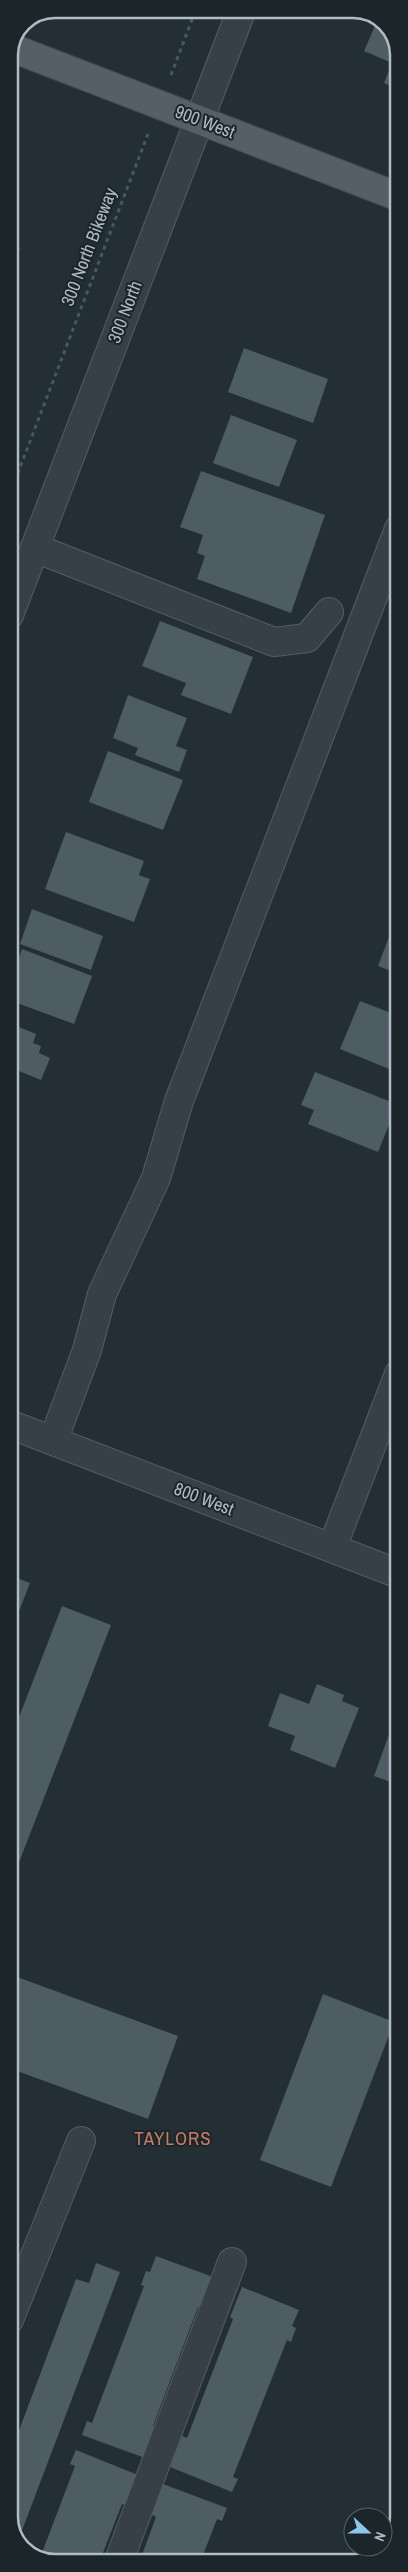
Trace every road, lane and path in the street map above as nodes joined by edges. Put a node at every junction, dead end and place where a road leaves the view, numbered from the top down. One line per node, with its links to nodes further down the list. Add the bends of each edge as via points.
1 (193, 18): 4 (path, 300 North Bikeway)
2 (239, 18): 5 (street, 300 North)
3 (18, 50): 4 (main road, 900 West)
4 (159, 105): 5 (main road, 900 West); 7 (path, 300 North Bikeway)
5 (199, 120): 6 (main road, 900 West); 8 (street, 300 North)
6 (390, 194)
7 (18, 473)
8 (35, 548): 10 (street, 300 North); 11 (street, via 274,642 307,638)
9 (390, 552): 14 (street, via 179,1101 156,1178 102,1294 87,1350)
10 (18, 592)
11 (329, 612)
12 (390, 1397): 15 (street)
13 (18, 1427): 14 (street, 800 West)
14 (53, 1441): 15 (street, 800 West)
15 (332, 1548): 16 (street, 800 West)
16 (390, 1571)
17 (81, 2141): 19 (street)
18 (232, 2262): 20 (street)
19 (18, 2298)
20 (121, 2554)

